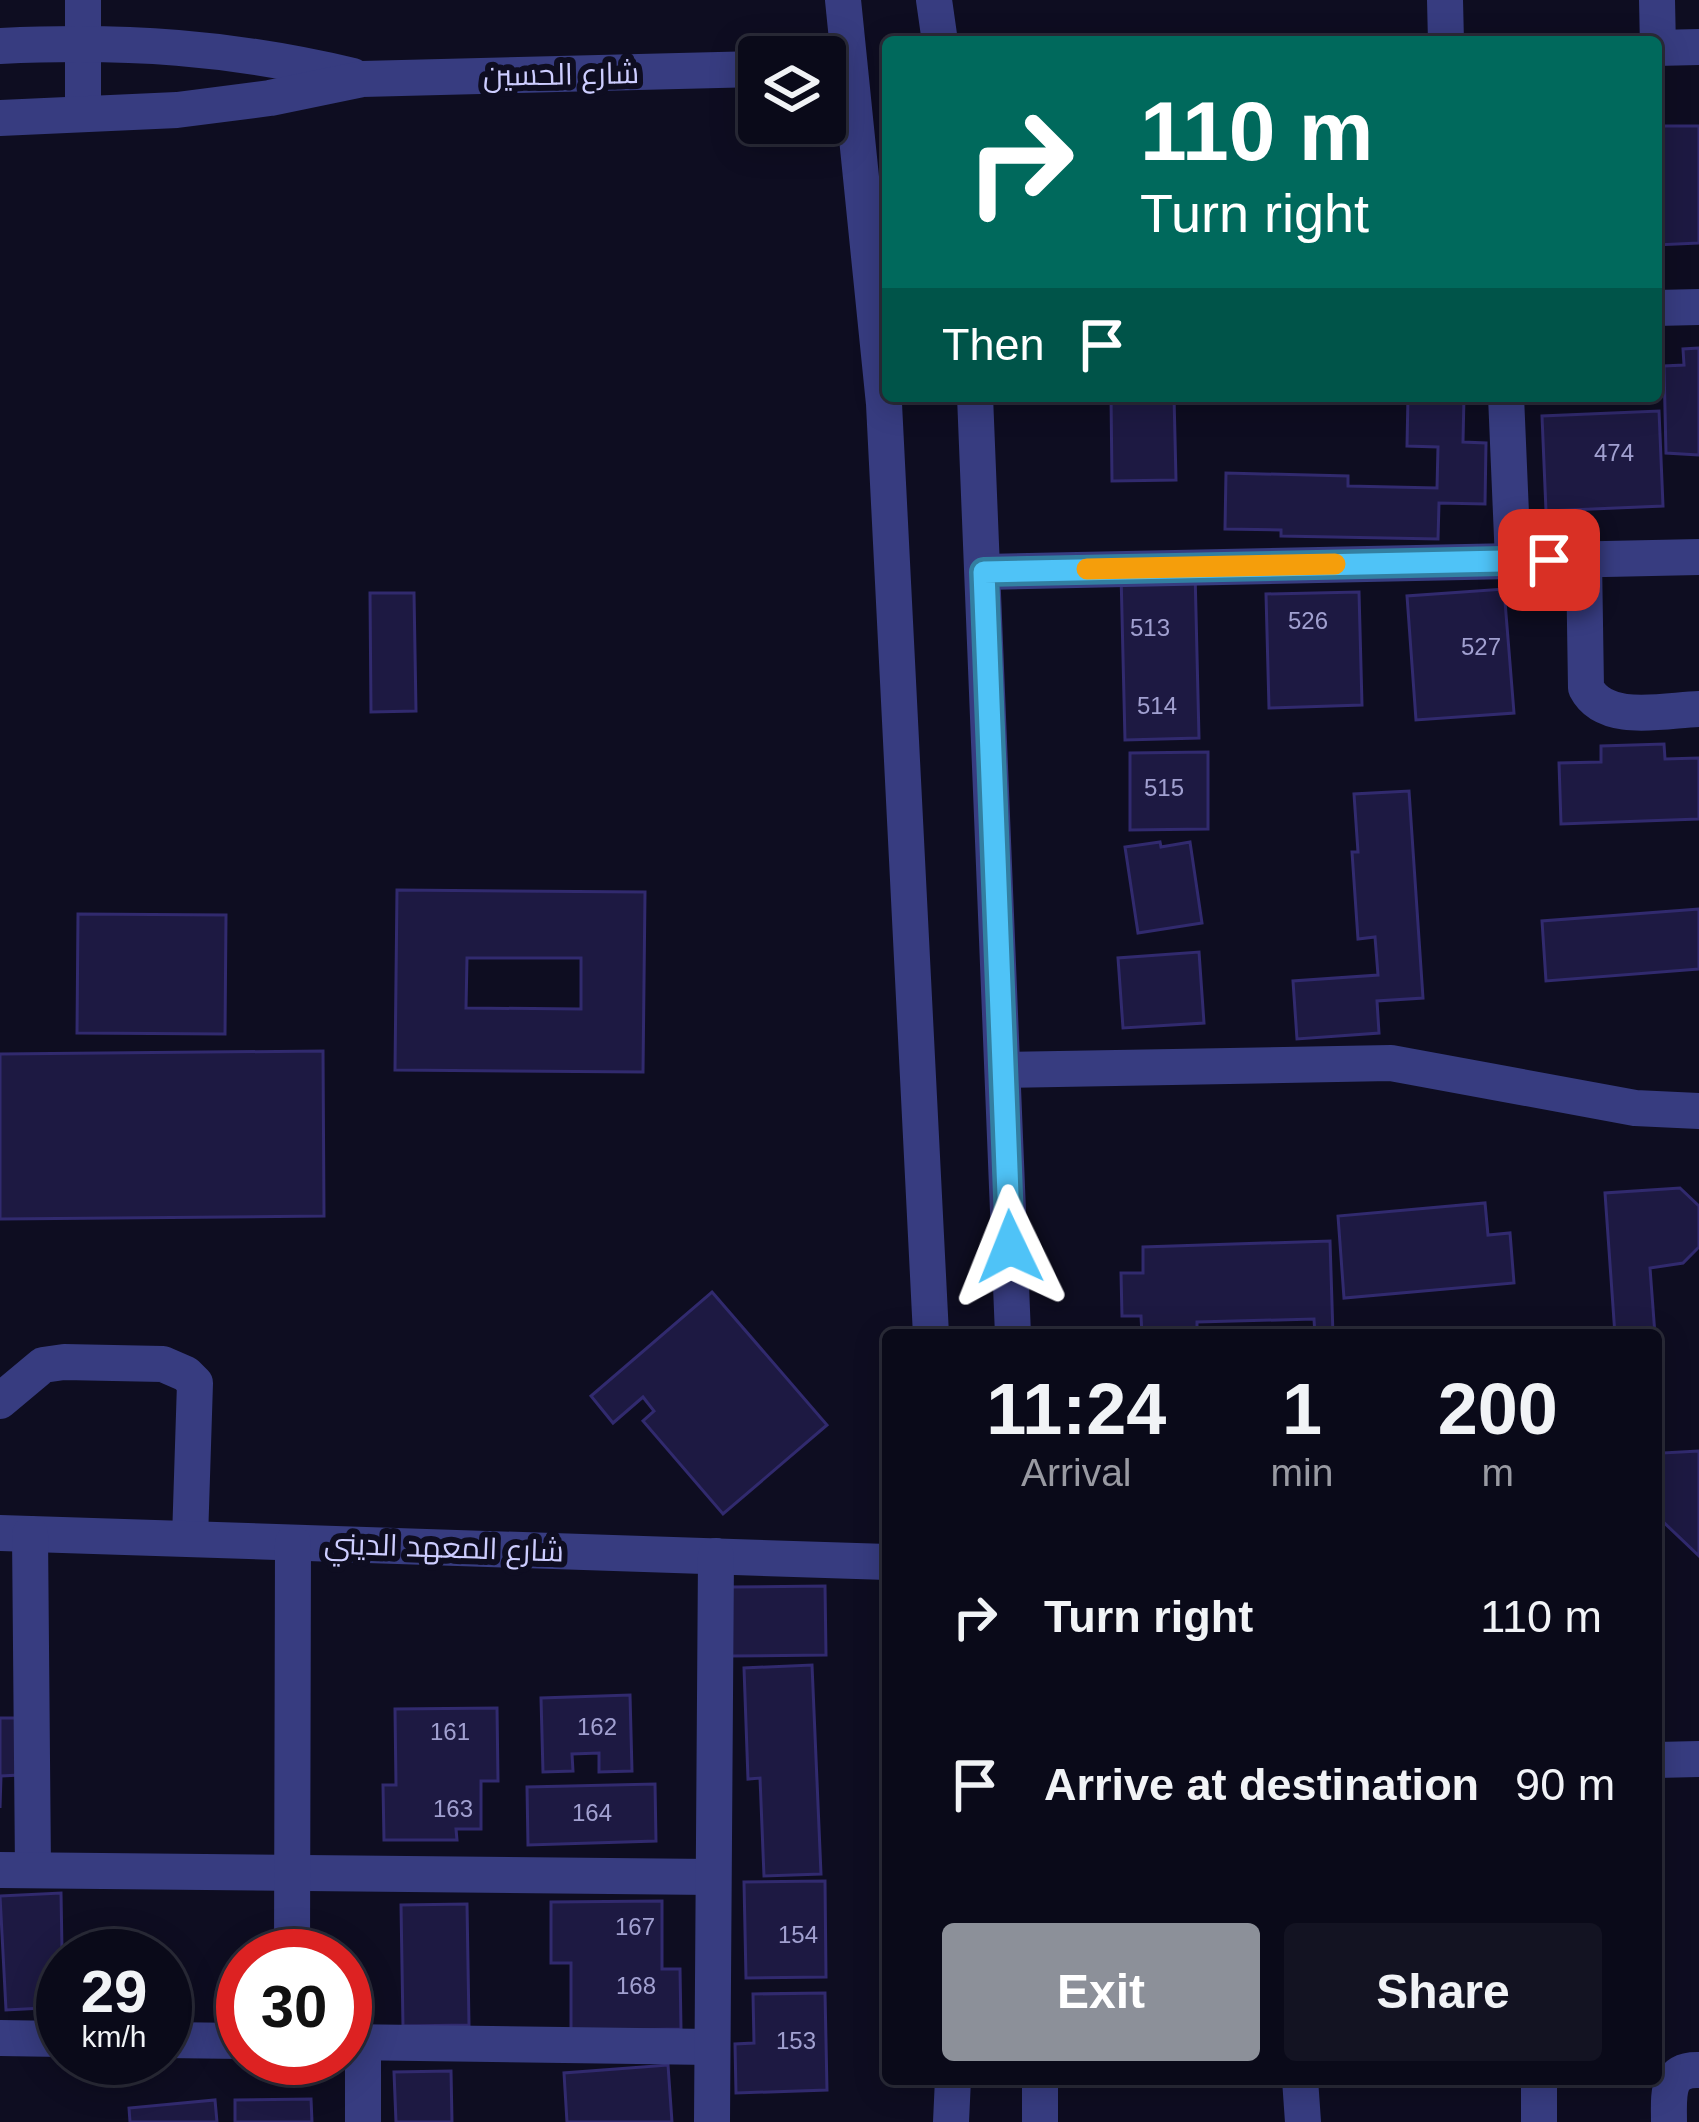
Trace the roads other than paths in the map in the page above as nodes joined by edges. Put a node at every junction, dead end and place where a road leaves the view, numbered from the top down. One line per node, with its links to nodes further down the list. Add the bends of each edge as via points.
1 (82, 0): 10 (street)
2 (843, 0): 6 (street)
3 (934, 0): 7 (street)
4 (1445, 0): 8 (street)
5 (1657, 0): 9 (street)
6 (840, 36)
7 (939, 36)
8 (1446, 36)
9 (1657, 36)
10 (83, 42): 11 (street, شارع الحسين); 15 (street, شارع الحسين, via 271,57); 17 (street)
11 (0, 46)
12 (1699, 47): 13 (street)
13 (1662, 48)
14 (738, 70): 15 (street, شارع الحسين)
15 (362, 79): 17 (street, شارع الحسين, via 177,110)
16 (846, 113): 21 (street, via 870,235)
17 (83, 114): 18 (street, شارع الحسين)
18 (0, 118)
19 (1699, 307): 20 (street)
20 (1662, 308)
21 (882, 380)
22 (884, 402): 32 (street)
23 (975, 402): 28 (street)
24 (1506, 402): 27 (street)
25 (1699, 557): 26 (street)
26 (1584, 560): 27 (street); 29 (street, via 1592,699 1620,711)
27 (1514, 561): 28 (street)
28 (984, 572): 30 (street)
29 (1699, 709)
30 (1003, 1070): 31 (street, via 1391,1063 1635,1108); 33 (street)
31 (1699, 1111)
32 (931, 1329)
33 (1013, 1329)
34 (0, 1400): 36 (street, via 43,1365 64,1362 163,1364 186,1374 195,1383)
35 (15, 1534): 36 (street, شارع المعهد الديني); 42 (street)
36 (190, 1539): 37 (street, شارع المعهد الديني)
37 (292, 1543): 38 (street, شارع المعهد الديني); 43 (street)
38 (716, 1556): 39 (street, شارع المعهد الديني); 44 (street)
39 (882, 1562)
40 (1662, 1760): 41 (street)
41 (1699, 1760)
42 (16, 1870): 43 (street)
43 (292, 1872): 44 (street); 45 (street)
44 (713, 1876): 49 (street)
45 (292, 1929)
46 (0, 2038): 47 (street)
47 (36, 2038)
48 (372, 2042): 49 (street)
49 (712, 2047): 56 (street)
50 (1699, 2070): 60 (street, via 1675,2076)
51 (359, 2085): 55 (street)
52 (953, 2085): 57 (street)
53 (1301, 2085): 58 (street)
54 (1539, 2085): 59 (street)
55 (363, 2122)
56 (712, 2122)
57 (951, 2122)
58 (1304, 2122)
59 (1539, 2122)
60 (1669, 2122)

